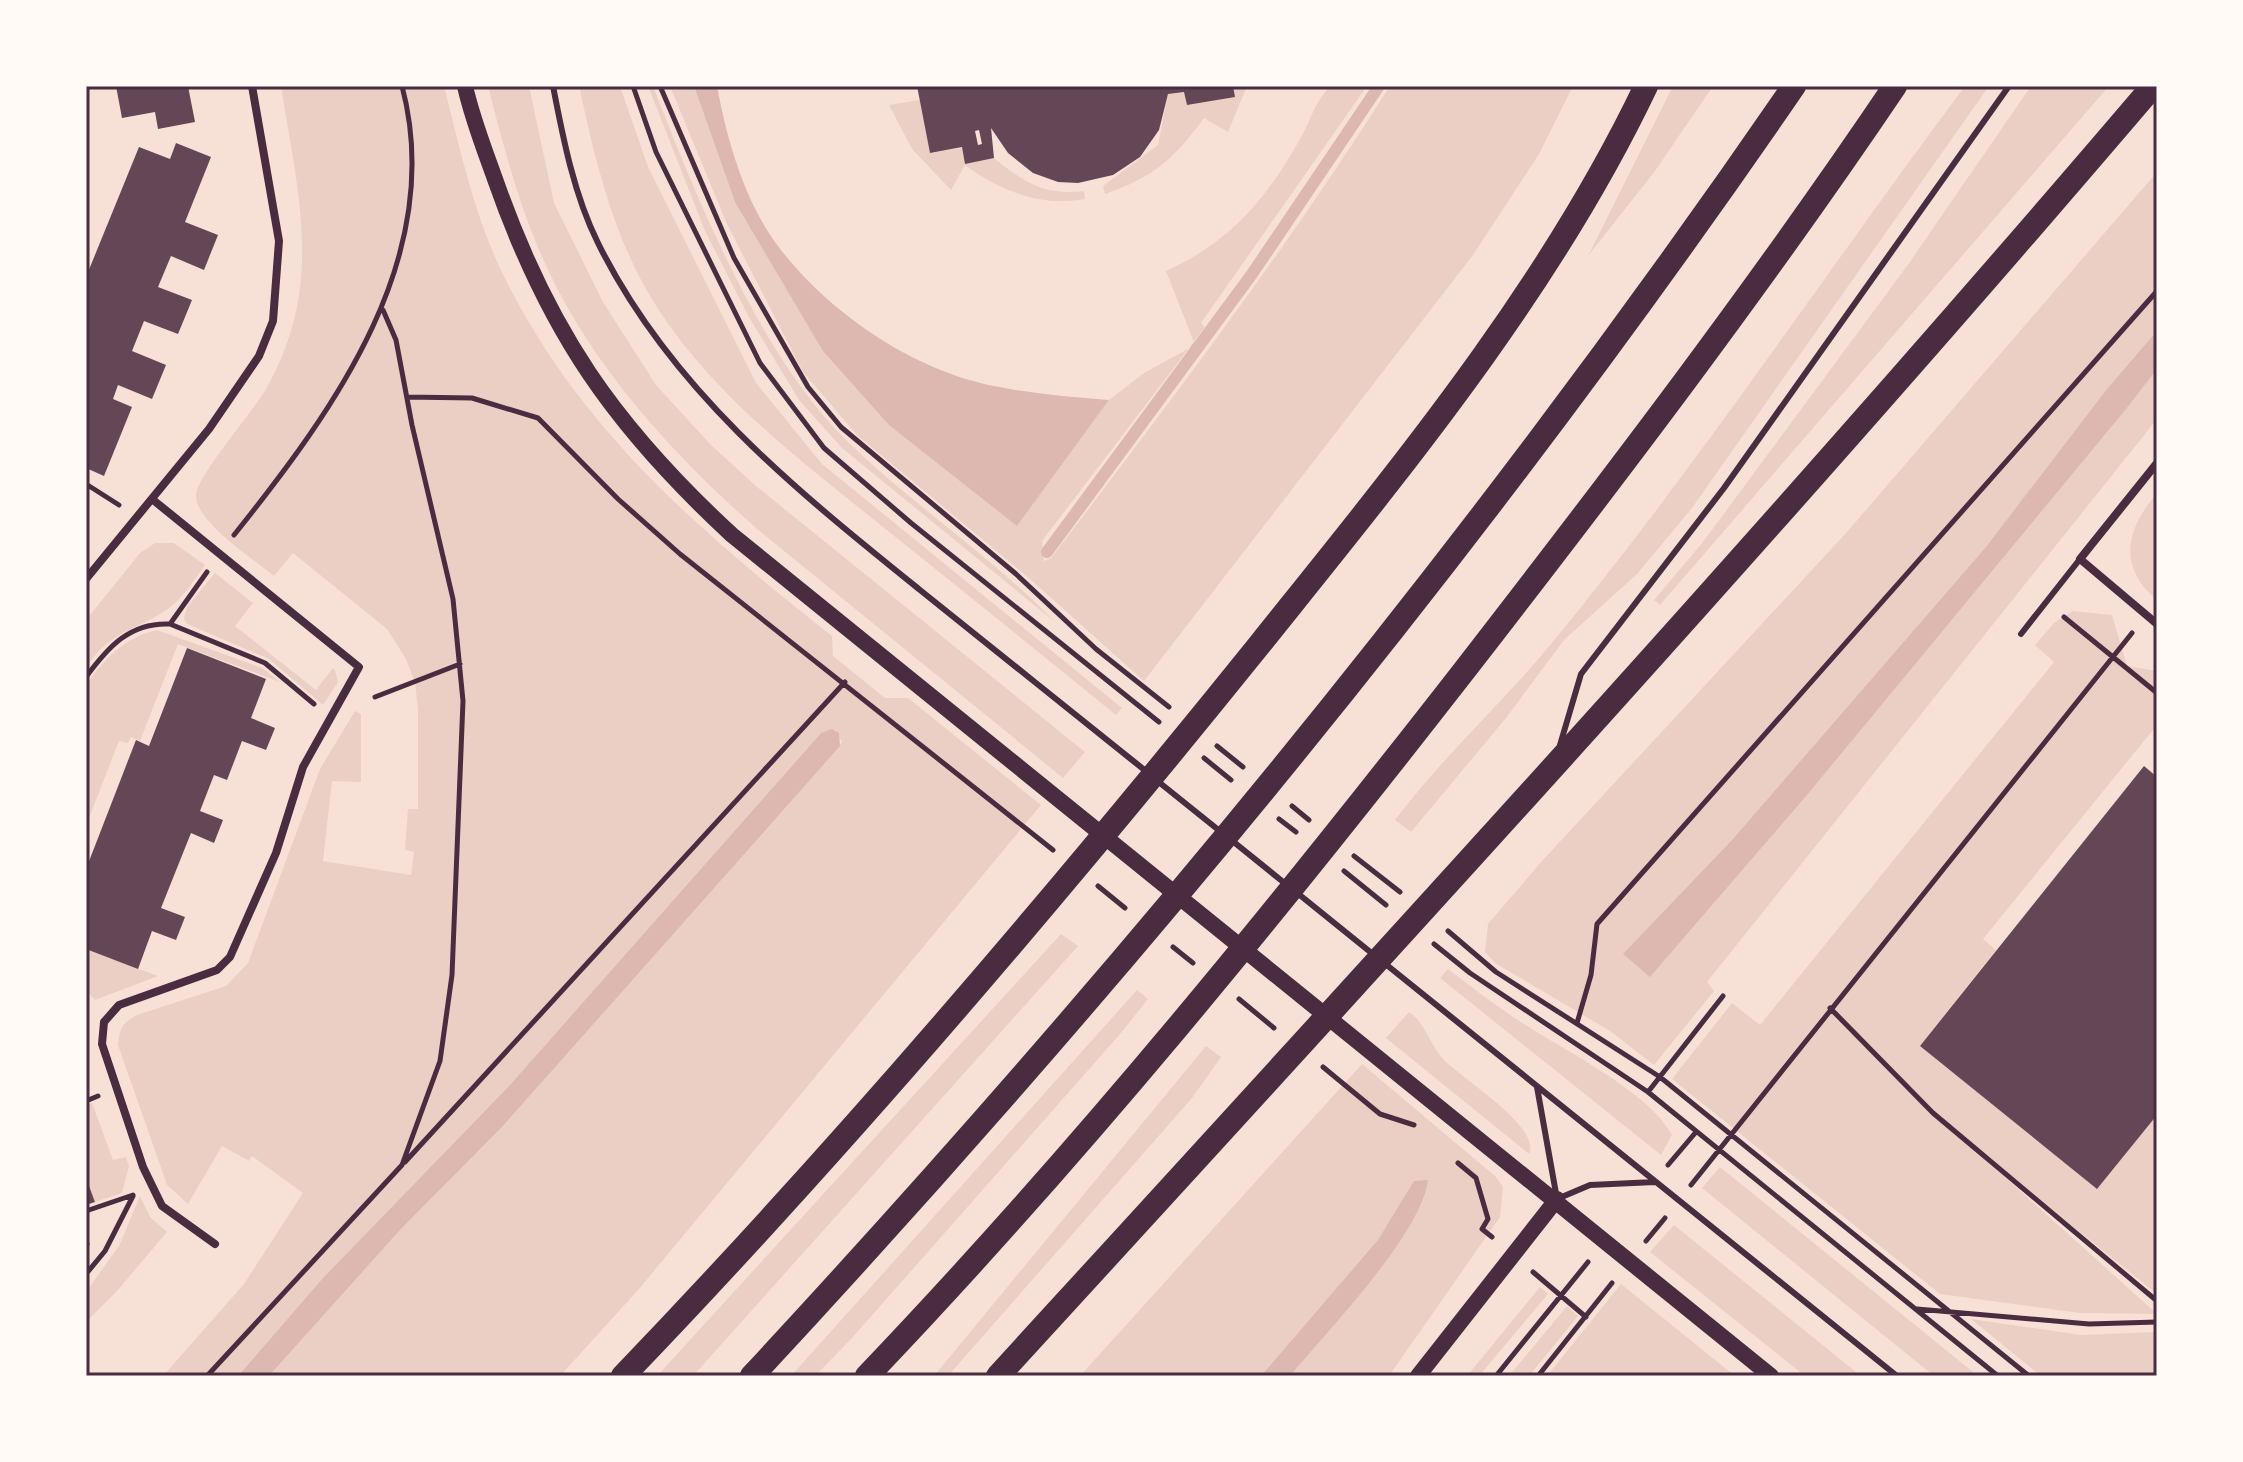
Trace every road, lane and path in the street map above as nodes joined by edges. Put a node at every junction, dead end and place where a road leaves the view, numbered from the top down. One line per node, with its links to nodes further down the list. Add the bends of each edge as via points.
1 (252, 86): 16 (street, via 279,241 273,321 259,356)
2 (402, 86): 12 (path, via 413,161 402,242)
3 (465, 86): 62 (main road, via 517,241 550,312 581,365 670,478 732,535)
4 (553, 86): 53 (lane, via 597,241 682,376 754,452)
5 (633, 86): 33 (path, via 656,152 760,363 824,448)
6 (1646, 86): 72 (highway, via 1522,299 1407,457 1228,684 883,1094)
7 (1794, 86): 73 (highway, via 1521,464 1302,744 1114,971)
8 (1895, 86): 74 (highway, via 1743,305 1366,796 1180,1025)
9 (2009, 86): 35 (lane, via 1761,437 1581,674)
10 (2153, 86): 35 (highway)
11 (2157, 291): 50 (path, via 1597,924 1591,975)
12 (383, 310): 13 (path, via 396,340); 18 (path, via 288,467)
13 (407, 397): 27 (path, via 453,599); 29 (path, via 472,398 538,418 680,554)
14 (2157, 463): 19 (street)
15 (86, 484): 17 (path)
16 (152, 499): 17 (street); 18 (street)
17 (138, 516): 20 (street)
18 (219, 556): 23 (path); 32 (street, via 359,667)
19 (2080, 559): 21 (street); 25 (lane)
20 (86, 579)
21 (2147, 615): 24 (street); 26 (path)
22 (2064, 617): 26 (path)
23 (170, 624): 28 (path, via 137,627 115,641); 32 (path, via 265,663)
24 (2157, 624)
25 (2021, 634)
26 (2113, 657): 30 (path); 49 (path)
27 (460, 664): 31 (path); 58 (path, via 465,732 452,975 440,1061)
28 (86, 677)
29 (845, 682): 39 (path); 58 (path)
30 (2157, 693)
31 (375, 697)
32 (331, 718): 59 (street, via 303,767 276,853 230,957 217,970 119,1005 104,1022 102,1044)
33 (1167, 728)
34 (1191, 748): 36 (path)
35 (1553, 772): 75 (highway)
36 (1240, 787)
37 (1276, 816): 38 (path)
38 (1300, 836)
39 (1057, 853)
40 (1337, 865): 43 (path)
41 (1094, 883): 42 (path)
42 (1131, 913)
43 (1397, 914)
44 (1421, 934): 54 (path, via 1470,973)
45 (1169, 943): 46 (path)
46 (1206, 973)
47 (1231, 993): 51 (path)
48 (1723, 996): 54 (path)
49 (1830, 1008): 56 (path); 67 (path, via 1933,1113)
50 (1577, 1023)
51 (1281, 1033)
52 (1318, 1064): 55 (path, via 1380,1114 1414,1125)
53 (1537, 1087): 60 (lane); 62 (lane)
54 (1648, 1092): 56 (path)
55 (1424, 1134)
56 (1718, 1150): 68 (path)
57 (1455, 1160): 65 (path, via 1476,1178 1488,1219 1482,1229)
58 (402, 1165): 71 (path)
59 (143, 1167): 61 (path); 64 (street, via 162,1206)
60 (1655, 1182): 62 (lane, via 1590,1185); 78 (lane)
61 (134, 1194): 63 (path); 66 (path, via 105,1251)
62 (1557, 1199): 65 (main road); 77 (main road)
63 (86, 1211)
64 (215, 1244)
65 (1515, 1257): 69 (path); 76 (main road)
66 (86, 1274)
67 (2157, 1301)
68 (1916, 1309): 70 (path, via 2089,1324); 79 (path)
69 (1586, 1317)
70 (2157, 1322)
71 (207, 1376)
72 (623, 1376)
73 (752, 1376)
74 (867, 1376)
75 (998, 1376)
76 (1418, 1376)
77 (1771, 1376)
78 (1897, 1376)
79 (1998, 1376)

